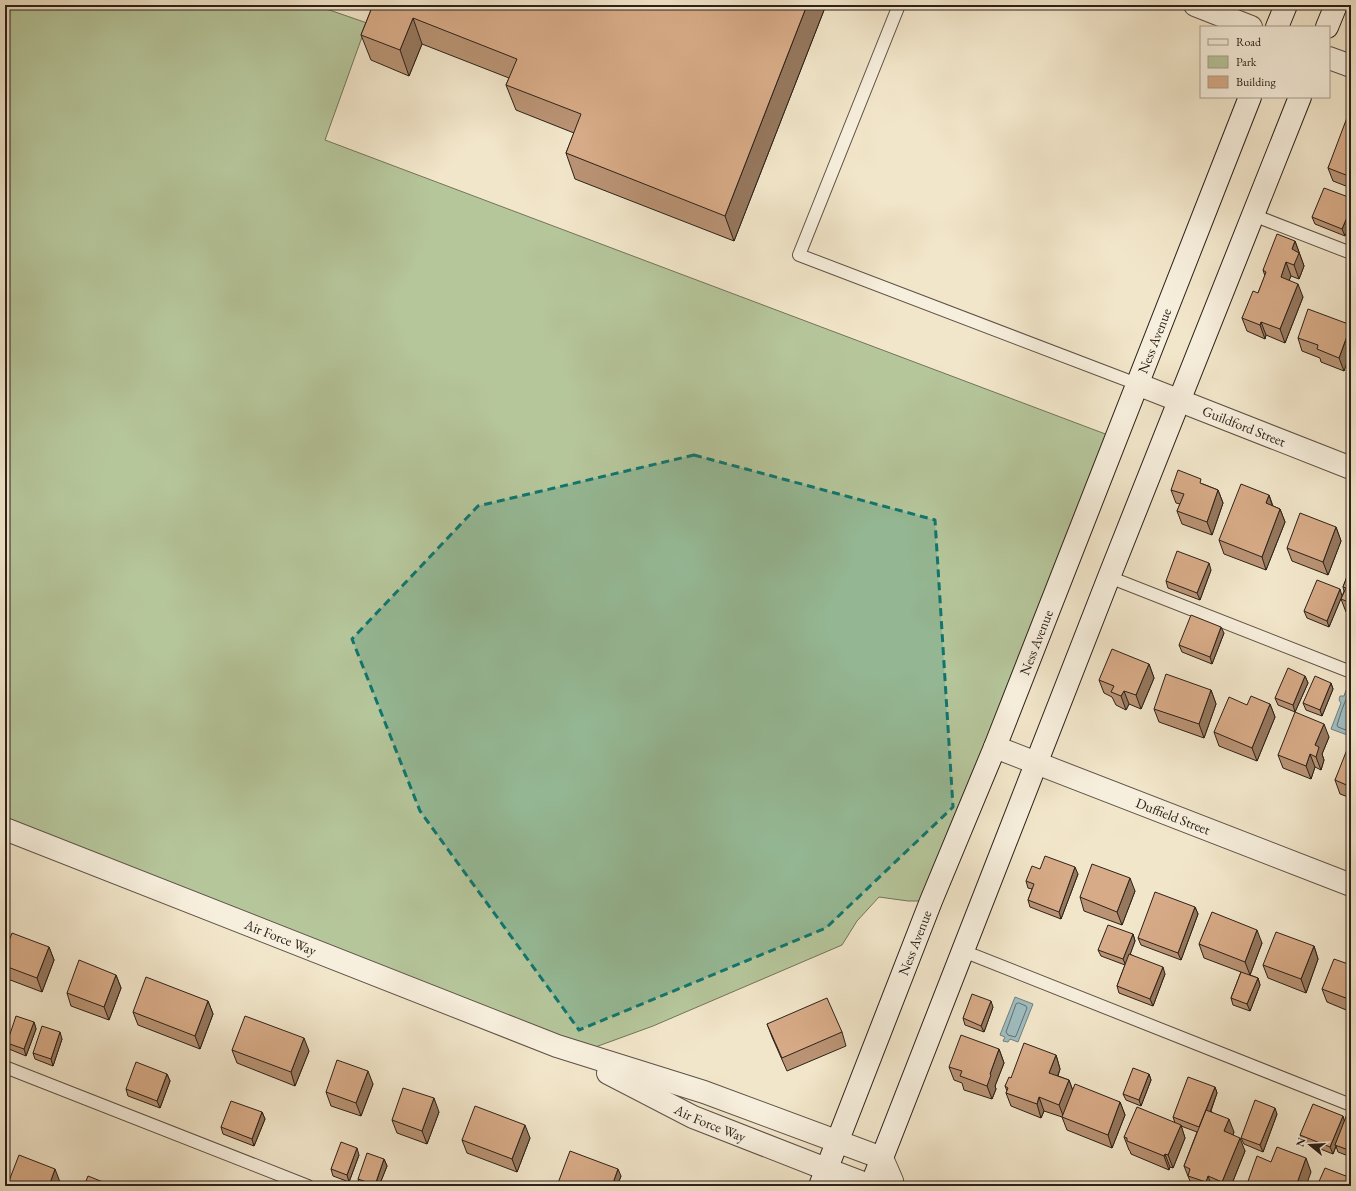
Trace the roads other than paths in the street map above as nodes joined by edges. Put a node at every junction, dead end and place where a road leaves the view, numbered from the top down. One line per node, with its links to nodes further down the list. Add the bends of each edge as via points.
1 (899, 5): 14 (lane, via 799,255)
2 (1195, 5): 5 (main road)
3 (1286, 5): 6 (main road)
4 (1336, 5): 7 (main road)
5 (1248, 26)
6 (1277, 26)
7 (1327, 26)
8 (1330, 58): 9 (main road)
9 (1351, 66)
10 (1250, 98): 14 (main road, Ness Avenue)
11 (1300, 98): 12 (main road)
12 (1253, 215): 13 (lane); 15 (main road)
13 (1351, 254)
14 (1137, 384): 15 (main road, Guildford Street); 19 (main road, Ness Avenue)
15 (1179, 400): 16 (main road, Guildford Street); 17 (main road)
16 (1351, 468)
17 (1110, 577): 18 (lane); 20 (main road)
18 (1351, 672)
19 (995, 747): 20 (main road, Duffield Street); 27 (main road, Ness Avenue, via 931,901)
20 (1037, 762): 22 (main road, Duffield Street); 23 (main road)
21 (5, 829): 24 (main road, Air Force Way)
22 (1351, 885)
23 (963, 951): 26 (lane); 28 (main road)
24 (556, 1046): 27 (main road, Air Force Way, via 704,1092); 29 (main road, Air Force Way, via 693,1117)
25 (5, 1067): 31 (lane)
26 (1351, 1105)
27 (837, 1141): 28 (main road, Air Force Way); 29 (main road, Ness Avenue)
28 (882, 1158): 30 (main road)
29 (823, 1178): 30 (main road, Air Force Way)
30 (885, 1185)
31 (308, 1186)

